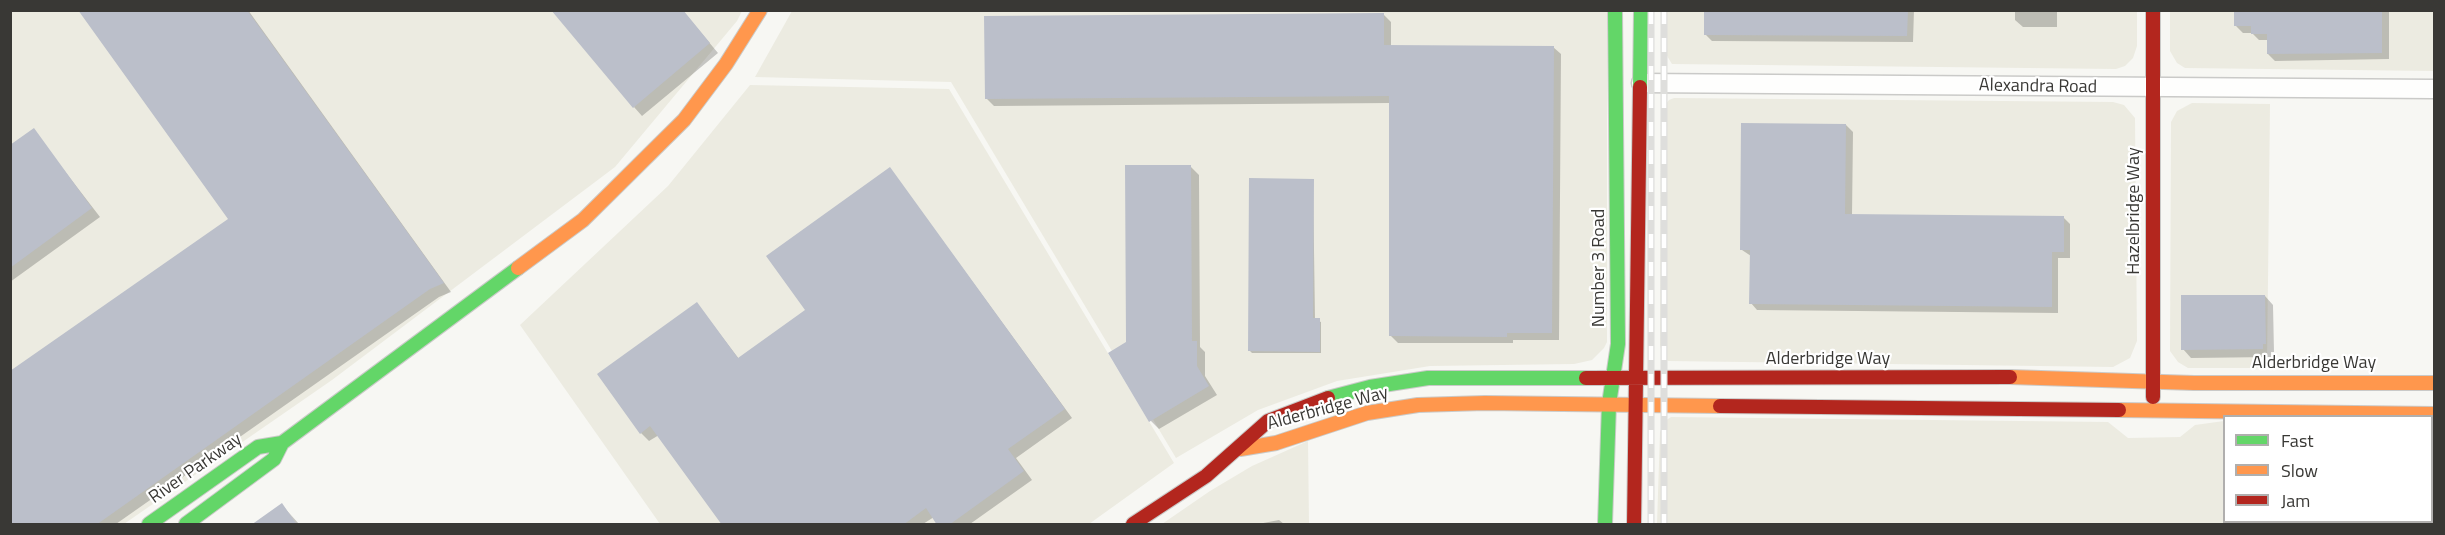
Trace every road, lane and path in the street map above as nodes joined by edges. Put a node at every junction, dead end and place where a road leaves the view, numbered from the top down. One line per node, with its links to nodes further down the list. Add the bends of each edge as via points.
1 (1615, 10): 8 (main road, Number 3 Road, via 1618,344)
2 (1641, 10): 5 (main road, Number 3 Road)
3 (2153, 10): 6 (main road, Hazelbridge Way)
4 (761, 13): 16 (main road, via 684,120 583,220)
5 (1641, 83): 6 (street, Alexandra Road); 9 (main road, Number 3 Road)
6 (2153, 88): 7 (street, Alexandra Road); 10 (main road, Hazelbridge Way)
7 (2434, 89)
8 (1613, 377): 9 (main road, Alderbridge Way); 12 (main road, Number 3 Road); 17 (main road, Alderbridge Way, via 1428,378 1370,387 1308,404 1268,421)
9 (1637, 378): 10 (main road, Alderbridge Way); 13 (main road, Number 3 Road)
10 (2153, 380): 11 (main road, Alderbridge Way); 14 (main road, Hazelbridge Way)
11 (2434, 383)
12 (1609, 404): 13 (main road, Alderbridge Way); 17 (main road, Alderbridge Way, via 1418,405 1367,413 1276,443); 21 (main road, Number 3 Road)
13 (1635, 404): 14 (main road, Alderbridge Way); 22 (main road, Number 3 Road)
14 (2153, 411): 15 (main road, Alderbridge Way)
15 (2434, 414)
16 (282, 443): 18 (main road, River Parkway, via 258,447); 19 (main road, River Parkway, via 274,459)
17 (1240, 449): 20 (main road, Alderbridge Way)
18 (149, 525)
19 (186, 525)
20 (1133, 525)
21 (1605, 525)
22 (1634, 525)

